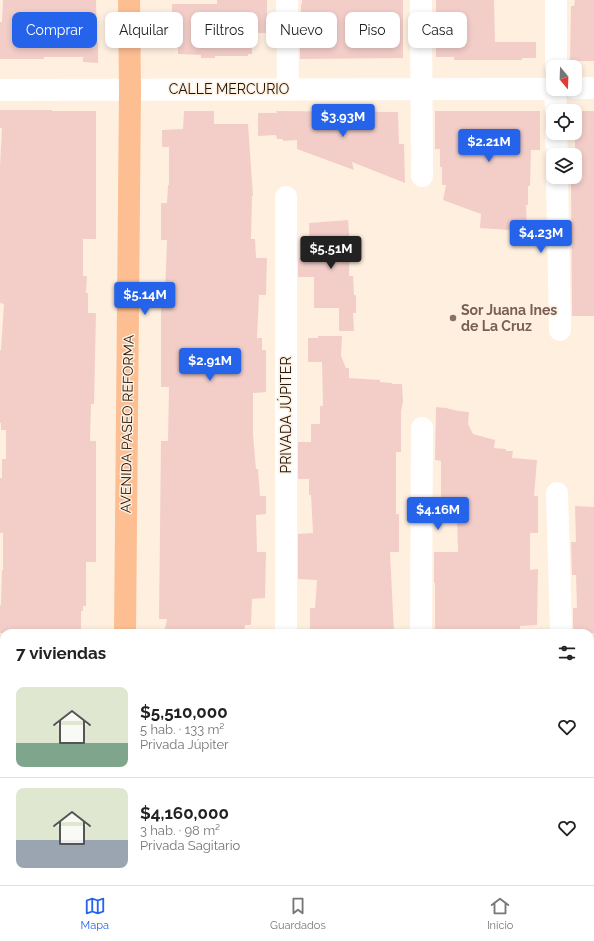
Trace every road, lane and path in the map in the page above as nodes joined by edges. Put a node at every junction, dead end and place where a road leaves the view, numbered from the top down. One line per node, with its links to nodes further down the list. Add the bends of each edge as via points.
1 (129, 0): 12 (main road, AVENIDA PASEO REFORMA)
2 (287, 0): 8 (street)
3 (421, 0): 9 (street)
4 (556, 0): 5 (street)
5 (556, 60)
6 (582, 88): 7 (street)
7 (594, 88)
8 (288, 89): 9 (street, CALLE MERCURIO); 12 (street, CALLE MERCURIO)
9 (421, 89): 10 (street, CALLE MERCURIO); 13 (street)
10 (546, 89)
11 (0, 90): 12 (street, CALLE MERCURIO)
12 (130, 90): 19 (main road, AVENIDA PASEO REFORMA)
13 (422, 176)
14 (557, 184): 16 (street)
15 (286, 197): 20 (street, PRIVADA JÚPITER)
16 (560, 330)
17 (422, 428): 21 (street)
18 (557, 493): 22 (street)
19 (125, 629)
20 (286, 629)
21 (421, 629)
22 (561, 629)

